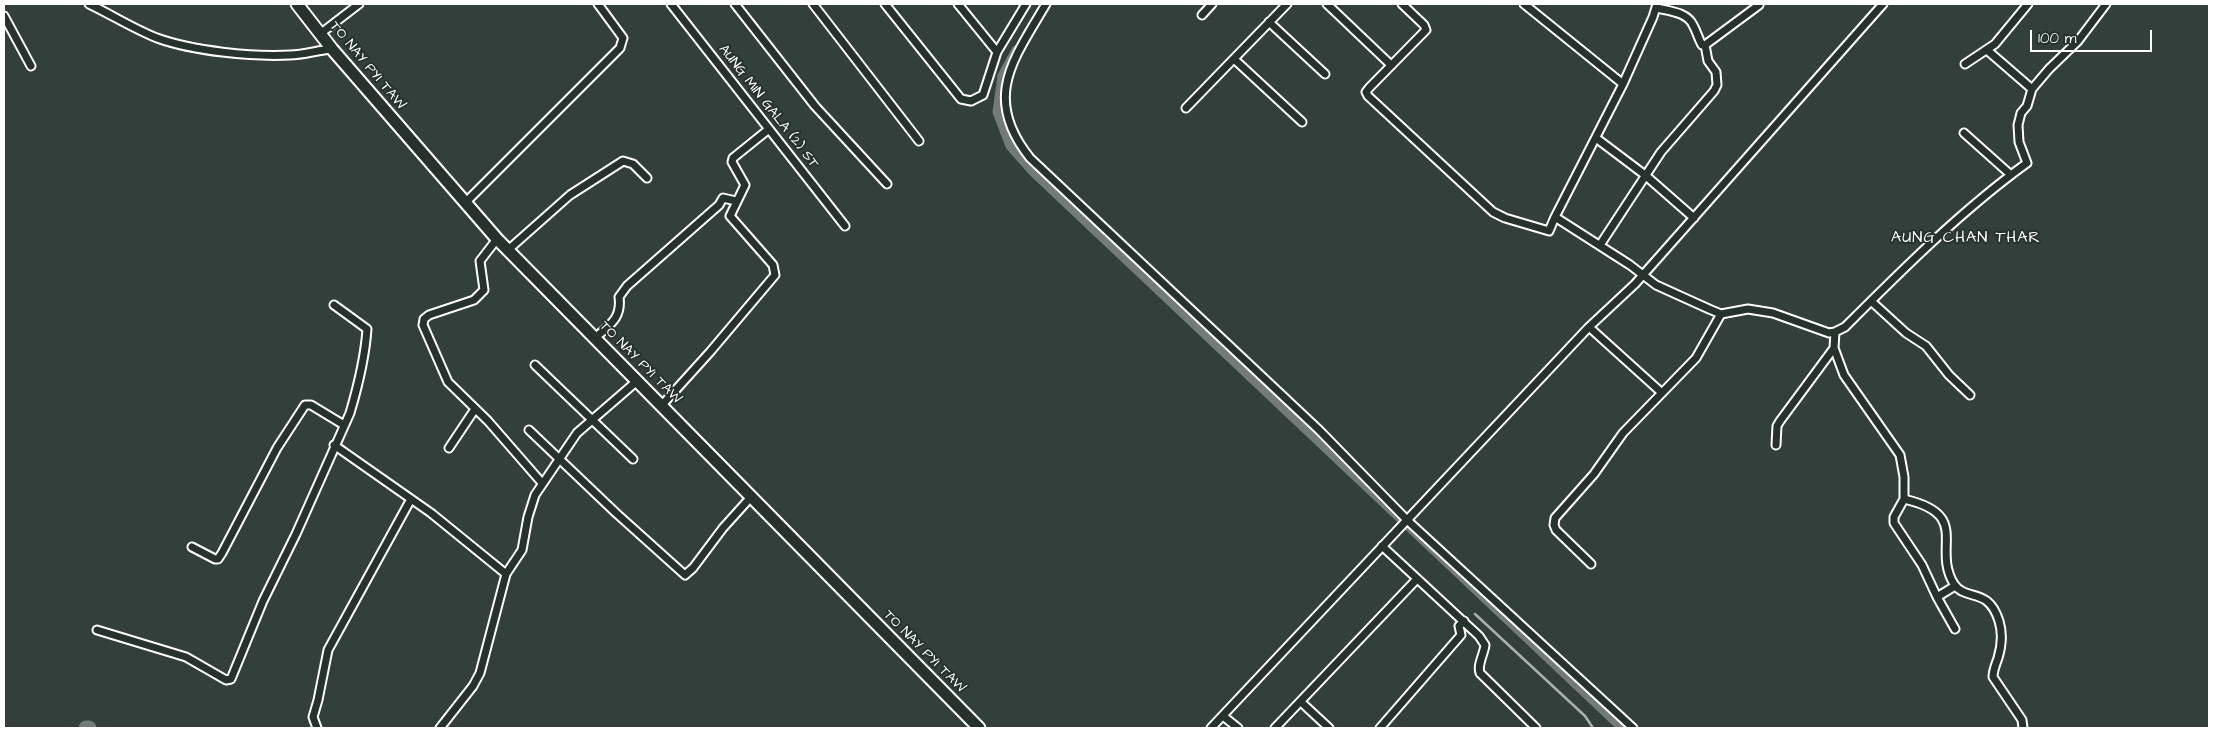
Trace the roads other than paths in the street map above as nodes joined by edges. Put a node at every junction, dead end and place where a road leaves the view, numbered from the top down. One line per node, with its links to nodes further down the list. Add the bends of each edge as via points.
1 (89, 4): 27 (street, via 148,34 184,45 262,55 292,55)
2 (297, 4): 25 (main road, TO NAY PYI TAW)
3 (359, 4): 25 (street)
4 (598, 4): 48 (street, via 624,38 620,48)
5 (671, 4): 39 (street, AUNG MIN GALA (2) ST)
6 (735, 4): 46 (street, via 815,106)
7 (813, 4): 42 (street)
8 (885, 4): 29 (street, via 964,101 983,95)
9 (958, 4): 29 (street)
10 (1026, 4): 29 (street)
11 (1046, 4): 81 (street, via 1008,74 1005,105 1021,147 1319,430)
12 (1212, 4): 22 (street)
13 (1287, 4): 24 (street)
14 (1328, 4): 32 (street)
15 (1402, 4): 32 (street, via 1426,28)
16 (1524, 4): 35 (street)
17 (1883, 4): 50 (street)
18 (2028, 4): 28 (street)
19 (2106, 4): 36 (street, via 2078,40)
20 (1759, 5): 26 (street)
21 (1657, 6): 26 (street, via 1688,18); 35 (street)
22 (1202, 15)
23 (4, 16): 33 (street)
24 (1269, 22): 30 (street); 34 (street)
25 (320, 34): 27 (main road, TO NAY PYI TAW)
26 (1705, 45): 43 (street, via 1708,61 1716,72 1714,91)
27 (332, 49): 48 (main road, TO NAY PYI TAW)
28 (1987, 50): 31 (street); 36 (street)
29 (997, 52)
30 (1234, 60): 37 (street); 38 (street)
31 (1965, 64)
32 (1391, 65): 49 (street, via 1367,94 1461,183 1505,218 1549,231)
33 (31, 66)
34 (1325, 74)
35 (1623, 84): 41 (street)
36 (2032, 89): 44 (street, via 2018,125 2019,142 2027,163)
37 (1186, 108)
38 (1302, 122)
39 (769, 129): 47 (street, via 733,158 732,162 745,185); 51 (street, AUNG MIN GALA (2) ST)
40 (1964, 133): 44 (street)
41 (1596, 138): 43 (street); 49 (street)
42 (919, 141)
43 (1644, 174): 50 (street); 53 (street)
44 (2011, 175): 56 (street)
45 (647, 178): 54 (street, via 633,164 623,161 570,195)
46 (887, 184)
47 (736, 201): 61 (street, via 723,198 627,286 619,297 618,316); 67 (street, via 730,216 773,265 775,275)
48 (464, 203): 52 (main road, TO NAY PYI TAW)
49 (1555, 217): 53 (street)
50 (1694, 218): 55 (street)
51 (845, 226)
52 (497, 239): 54 (main road, TO NAY PYI TAW); 68 (street, via 480,260 484,290 480,296 429,315 423,324 448,382)
53 (1600, 245): 55 (street)
54 (508, 250): 61 (main road, TO NAY PYI TAW)
55 (1641, 275): 58 (street, via 1669,292); 59 (street)
56 (1871, 300): 60 (street, via 1845,327); 66 (street, via 1932,352)
57 (334, 305): 70 (street, via 367,330 360,377)
58 (1721, 314): 60 (street, via 1748,309 1773,313); 65 (street, via 1703,349)
59 (1589, 327): 65 (street); 81 (street)
60 (1835, 332): 62 (street)
61 (595, 338): 64 (main road, TO NAY PYI TAW)
62 (1834, 348): 73 (street, via 1780,420); 79 (street, via 1847,380 1900,455)
63 (536, 365): 69 (street)
64 (637, 380): 67 (main road, TO NAY PYI TAW); 69 (street)
65 (1662, 393): 84 (street, via 1623,433 1594,474 1556,518 1556,530)
66 (1970, 395)
67 (662, 405): 78 (main road, TO NAY PYI TAW)
68 (475, 409): 74 (street); 77 (street)
69 (591, 420): 75 (street); 76 (street)
70 (344, 425): 72 (street); 83 (street, via 311,405 305,405 277,448 222,553 215,559)
71 (529, 430): 75 (street)
72 (334, 445): 80 (street); 90 (street, via 231,679 226,680 186,657)
73 (1776, 445)
74 (449, 448)
75 (560, 458): 77 (street); 78 (street, via 685,574)
76 (633, 459)
77 (542, 483): 85 (street, via 532,502 522,550)
78 (751, 497): 96 (main road, TO NAY PYI TAW)
79 (1904, 499): 87 (street, via 1931,510 1945,523 1949,569); 88 (street, via 1894,523 1922,565)
80 (411, 500): 85 (street); 94 (street, via 328,650 313,716)
81 (1407, 520): 82 (street); 103 (street)
82 (1382, 546): 86 (street); 93 (street)
83 (192, 548)
84 (1591, 564)
85 (506, 574): 95 (street, via 480,673)
86 (1417, 579): 89 (street); 92 (street)
87 (1955, 586): 88 (street); 104 (street, via 1984,598 1995,611 2002,639 1994,677)
88 (1938, 597): 91 (street)
89 (1464, 621): 101 (street, via 1458,626 1461,635); 102 (street, via 1485,645 1480,674)
90 (97, 630)
91 (1955, 630)
92 (1301, 702): 99 (street); 100 (street)
93 (1223, 716): 97 (street); 98 (street)
94 (317, 728)
95 (440, 728)
96 (979, 728)
97 (1211, 728)
98 (1238, 728)
99 (1274, 728)
100 (1330, 728)
101 (1380, 728)
102 (1536, 728)
103 (1633, 728)
104 (2024, 728)

